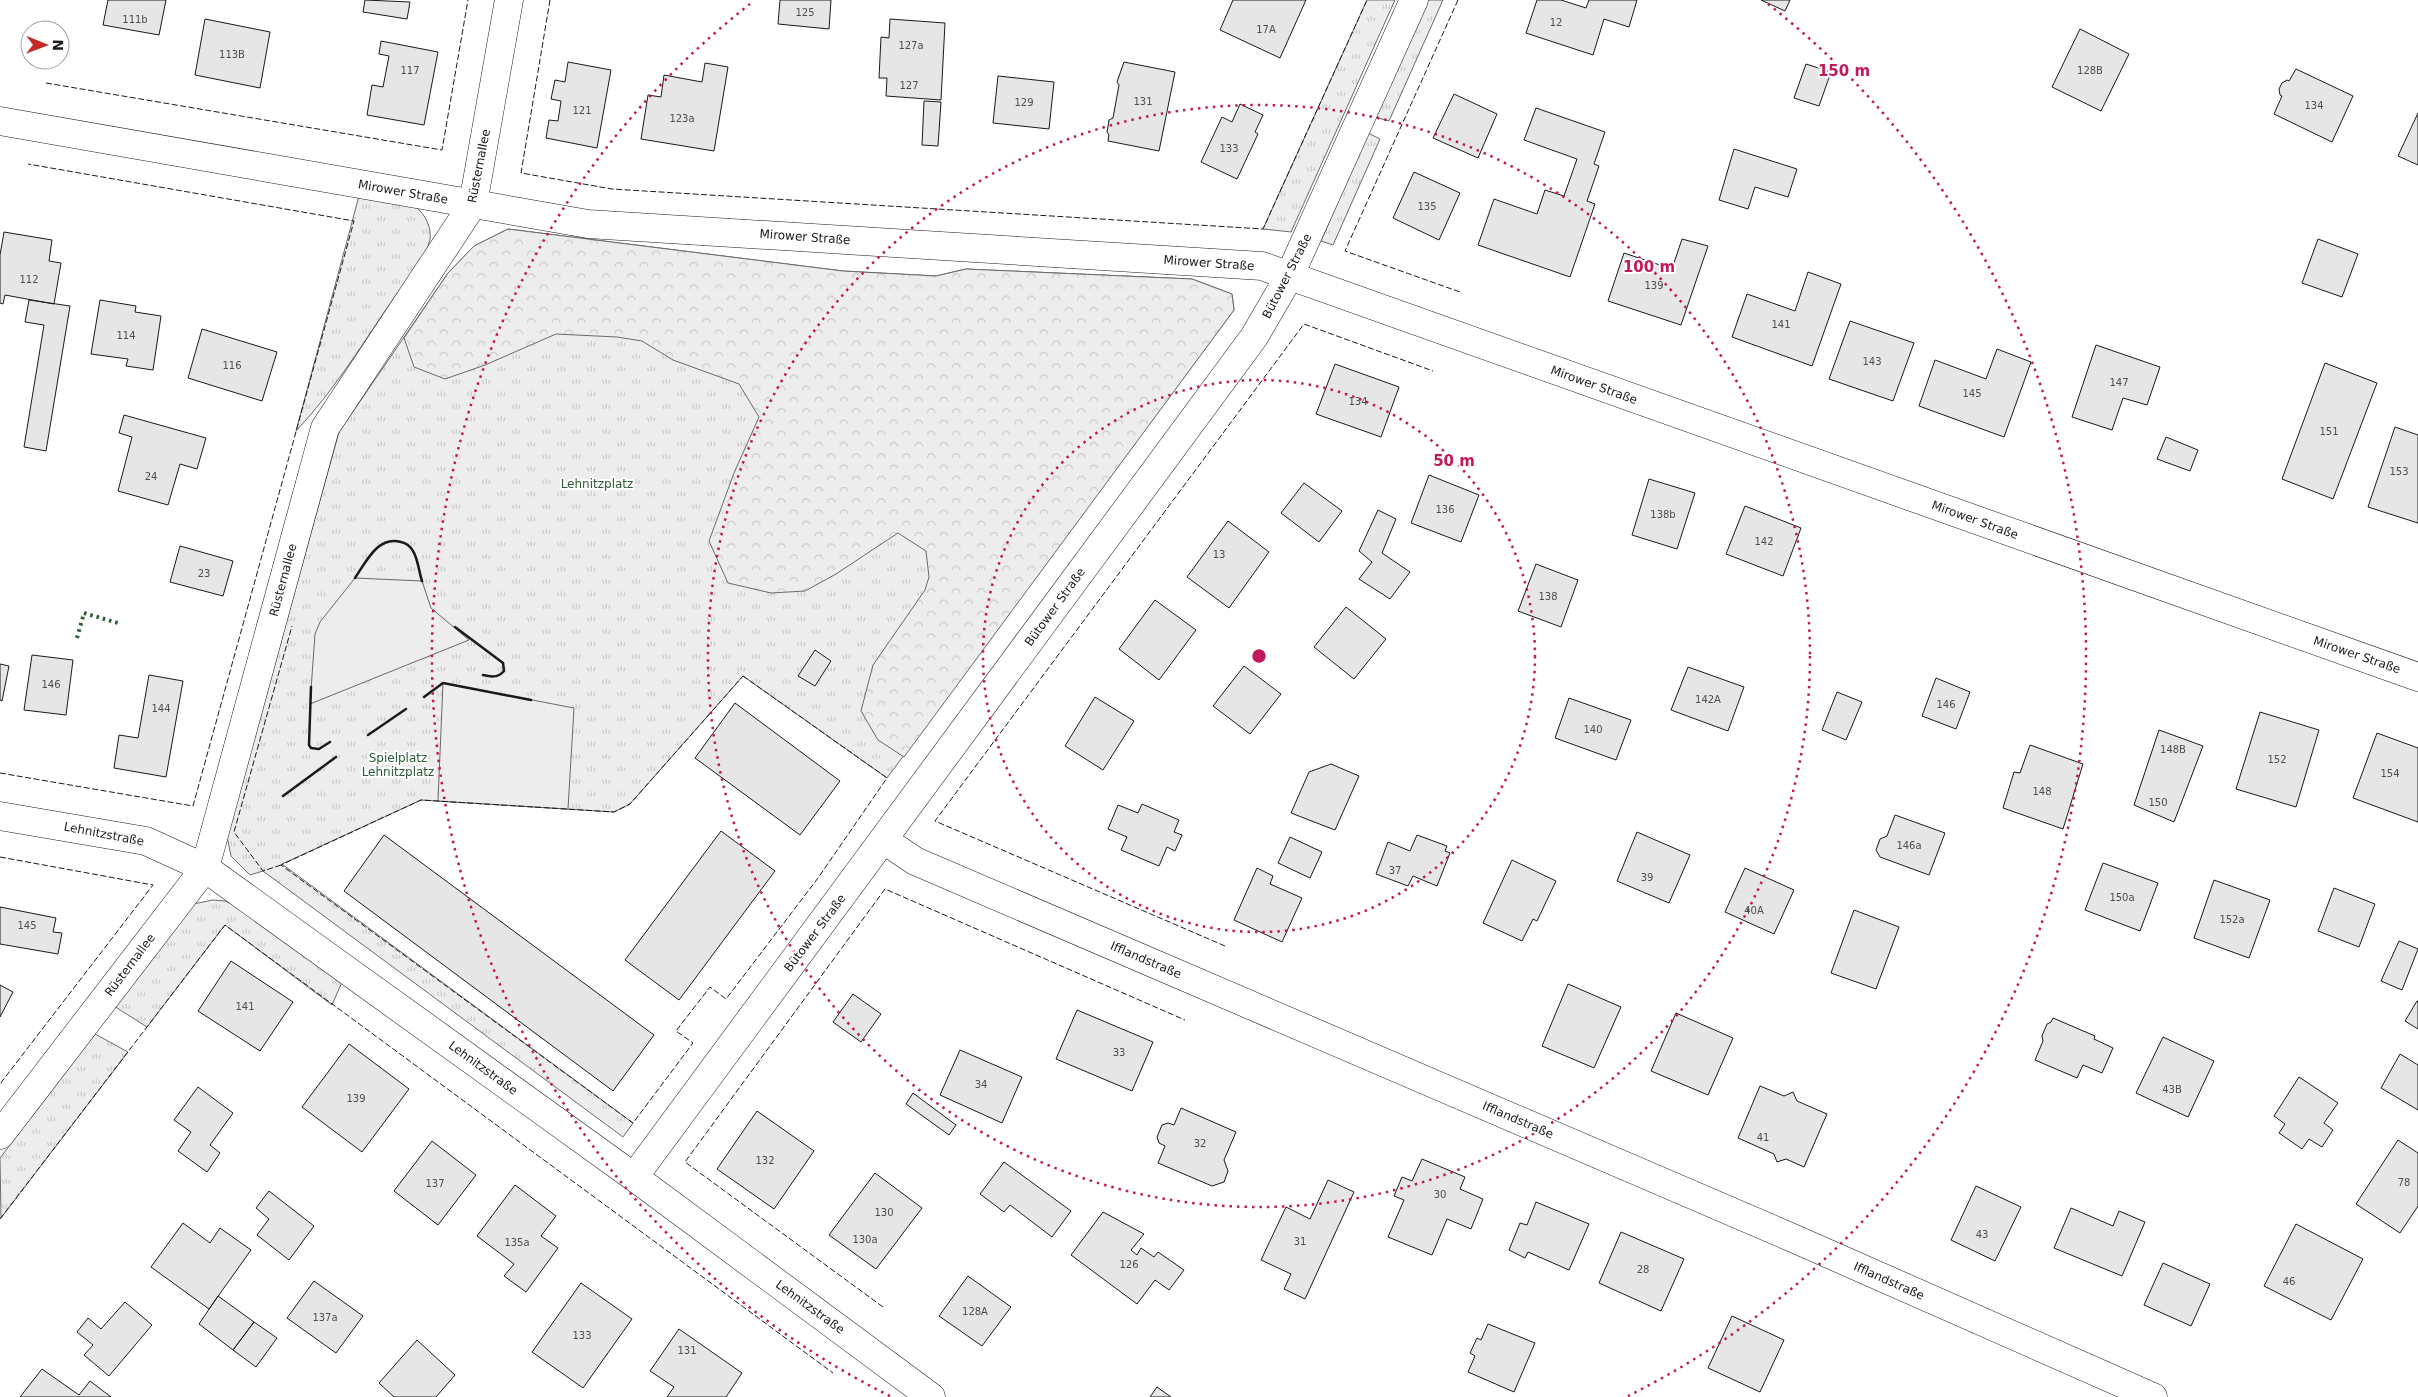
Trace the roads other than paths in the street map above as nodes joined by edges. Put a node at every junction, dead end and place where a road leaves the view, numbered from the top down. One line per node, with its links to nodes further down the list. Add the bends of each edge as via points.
1 (509, 0): 4 (street, Rüsternallee)
2 (1414, 0): 5 (street, Bütower Straße)
3 (0, 121): 4 (street, Mirower Straße)
4 (473, 204): 5 (street, Mirower Straße, via 588,224 1262,266); 9 (street, Rüsternallee, via 325,428)
5 (1289, 277): 6 (street, Mirower Straße); 8 (street, Bütower Straße, via 1254,337)
6 (2418, 677)
7 (0, 816): 9 (street, Lehnitzstraße, via 146,841)
8 (884, 840): 11 (street, Bütower Straße); 13 (street, Ifflandstraße, via 916,861)
9 (205, 868): 10 (street, Rüsternallee); 11 (street, Lehnitzstraße)
10 (0, 1134)
11 (634, 1177): 12 (street, Lehnitzstraße)
12 (931, 1397)
13 (2153, 1397)

